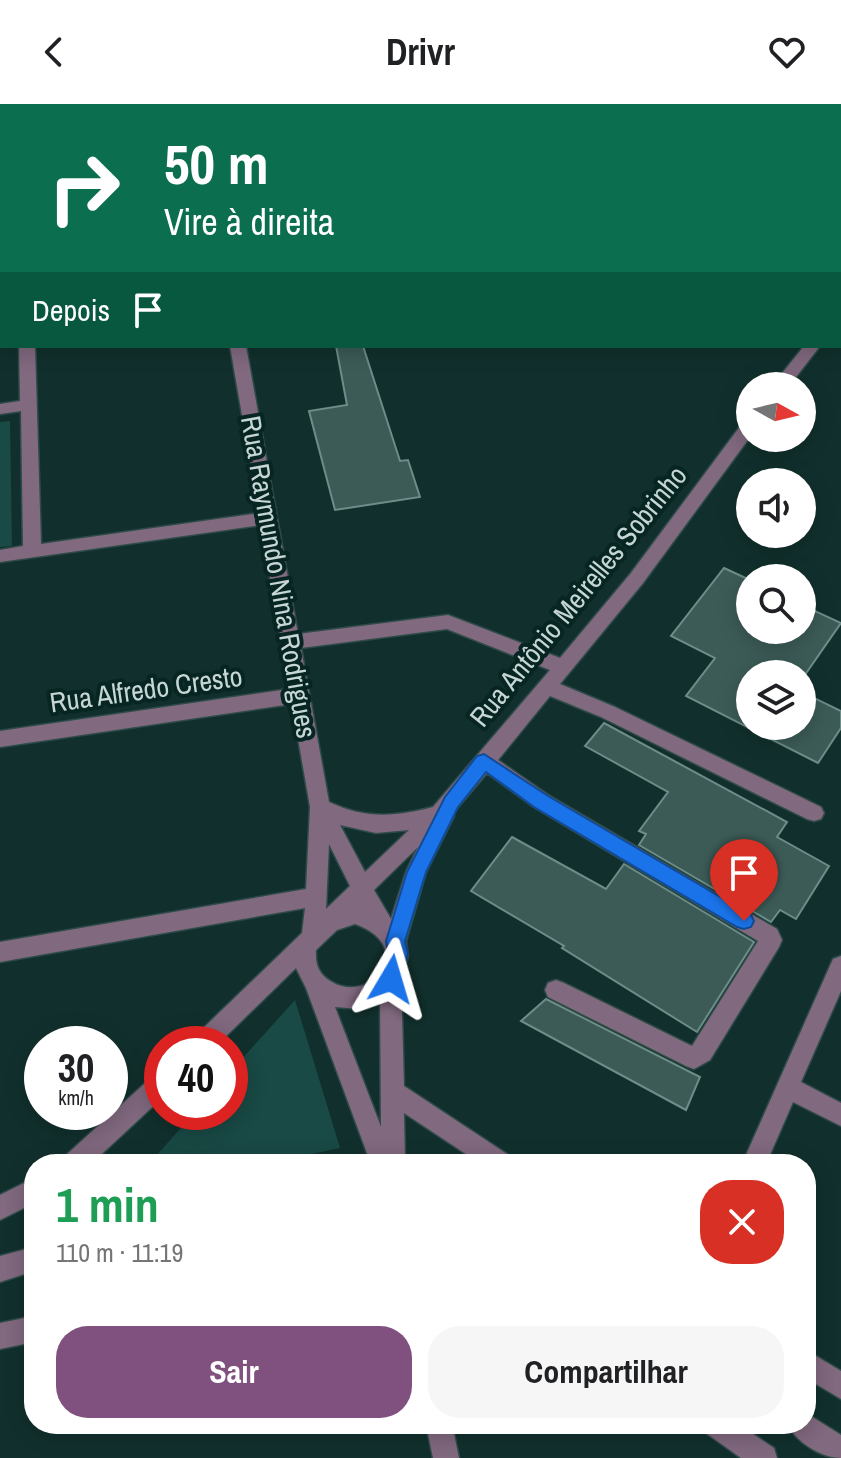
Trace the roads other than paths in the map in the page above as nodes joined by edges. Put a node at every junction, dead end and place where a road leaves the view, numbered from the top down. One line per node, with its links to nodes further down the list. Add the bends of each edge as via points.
1 (27, 348): 5 (street)
2 (238, 348): 8 (street, Rua Raymundo Nina Rodrigues)
3 (810, 348): 4 (street)
4 (791, 372)
5 (28, 405): 6 (street); 9 (street)
6 (0, 409)
7 (736, 444): 12 (street, Rua Antônio Meirelles Sobrinho)
8 (268, 518): 9 (street); 11 (street, Rua Raymundo Nina Rodrigues)
9 (32, 551): 10 (street)
10 (0, 556)
11 (290, 642): 12 (street, via 448,622); 14 (street, Rua Raymundo Nina Rodrigues)
12 (563, 667): 13 (street, Rua Antônio Meirelles Sobrinho)
13 (547, 687): 16 (street, Rua Antônio Meirelles Sobrinho); 19 (street)
14 (300, 695): 15 (street, Rua Alfredo Cresto); 17 (street, Rua Raymundo Nina Rodrigues)
15 (0, 739)
16 (484, 761): 18 (street, Rua Antônio Meirelles Sobrinho); 28 (street, via 771,940 694,1058)
17 (320, 807): 18 (street, via 367,826 408,822); 20 (street, Rua Raymundo Nina Rodrigues); 21 (street, Rua Raymundo Nina Rodrigues)
18 (445, 808): 20 (street, Rua Antônio Meirelles Sobrinho); 23 (street, Rua Antônio Meirelles Sobrinho)
19 (814, 813)
20 (363, 888): 22 (street, Rua Antônio Meirelles Sobrinho); 23 (street, Rua Raymundo Nina Rodrigues)
21 (318, 896): 22 (street, Rua Raymundo Nina Rodrigues); 24 (street)
22 (317, 931): 23 (street, via 355,915); 27 (street, via 305,963); 29 (street, Rua Antônio Meirelles Sobrinho)
23 (388, 932): 26 (street, via 398,954)
24 (0, 952)
25 (841, 966): 30 (street)
26 (391, 979): 27 (street, via 354,999); 31 (street)
27 (316, 985): 35 (street)
28 (556, 990)
29 (220, 1026)
30 (789, 1088): 33 (street); 38 (street)
31 (390, 1090): 36 (street); 37 (street)
32 (144, 1099): 34 (street)
33 (841, 1115)
34 (84, 1154)
35 (379, 1154)
36 (393, 1154)
37 (487, 1154)
38 (759, 1154)
39 (24, 1195): 40 (street)
40 (4, 1206)
41 (24, 1262): 42 (street)
42 (0, 1269)
43 (24, 1331): 44 (street)
44 (0, 1336)
45 (816, 1370): 46 (street)
46 (841, 1386)
47 (441, 1434): 51 (street)
48 (729, 1434): 52 (street)
49 (816, 1434): 50 (street)
50 (841, 1451)
51 (446, 1458)
52 (764, 1458)

